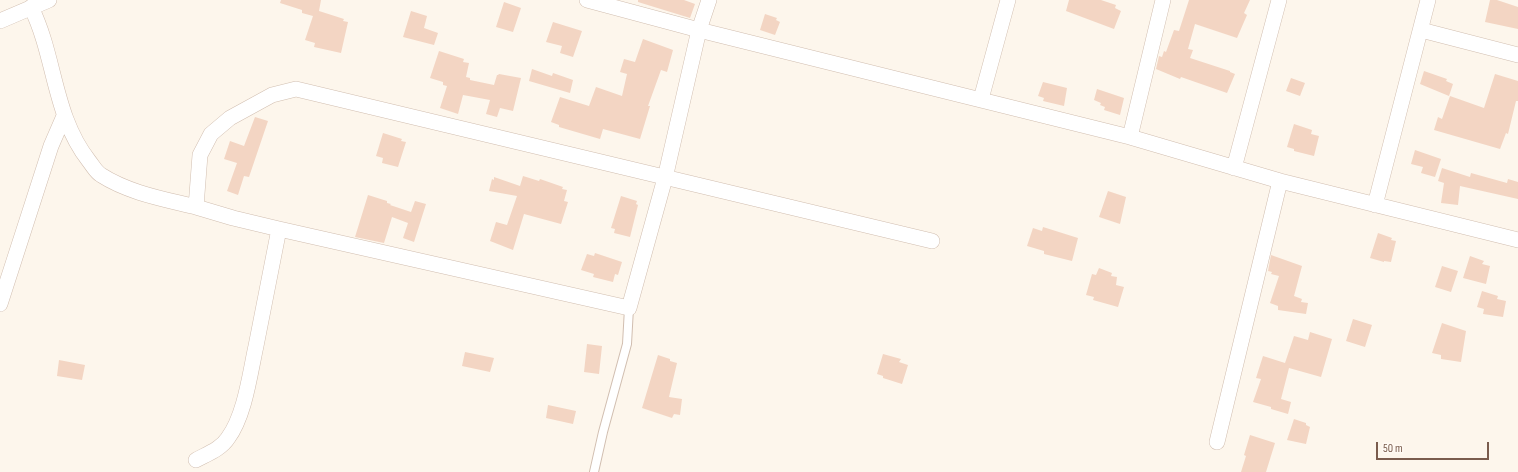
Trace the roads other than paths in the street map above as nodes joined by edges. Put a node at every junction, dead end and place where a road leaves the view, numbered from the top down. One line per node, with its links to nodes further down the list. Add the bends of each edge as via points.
1 (49, 0): 8 (street)
2 (587, 0): 10 (street)
3 (709, 0): 10 (street)
4 (1008, 0): 13 (street)
5 (1163, 0): 15 (street)
6 (1279, 0): 16 (street)
7 (1428, 0): 11 (street)
8 (31, 7): 9 (street); 14 (street, via 42,35)
9 (0, 21)
10 (699, 30): 13 (street); 17 (street)
11 (1421, 30): 12 (street); 19 (street)
12 (1518, 56)
13 (980, 99): 15 (street)
14 (64, 116): 20 (street, via 80,149 99,174 145,194); 24 (street, via 51,146)
15 (1130, 137): 16 (street)
16 (1234, 168): 18 (street)
17 (665, 178): 20 (street, via 296,89 272,96 230,118 211,134 200,155); 23 (street); 25 (street)
18 (1280, 181): 19 (street); 26 (street)
19 (1375, 205): 22 (street)
20 (196, 207): 21 (street)
21 (279, 229): 25 (street); 27 (street, via 242,410 228,439 217,449)
22 (1518, 240)
23 (932, 241)
24 (0, 304)
25 (629, 308): 28 (lane, via 627,344)
26 (1217, 442)
27 (196, 460)
28 (594, 472)

